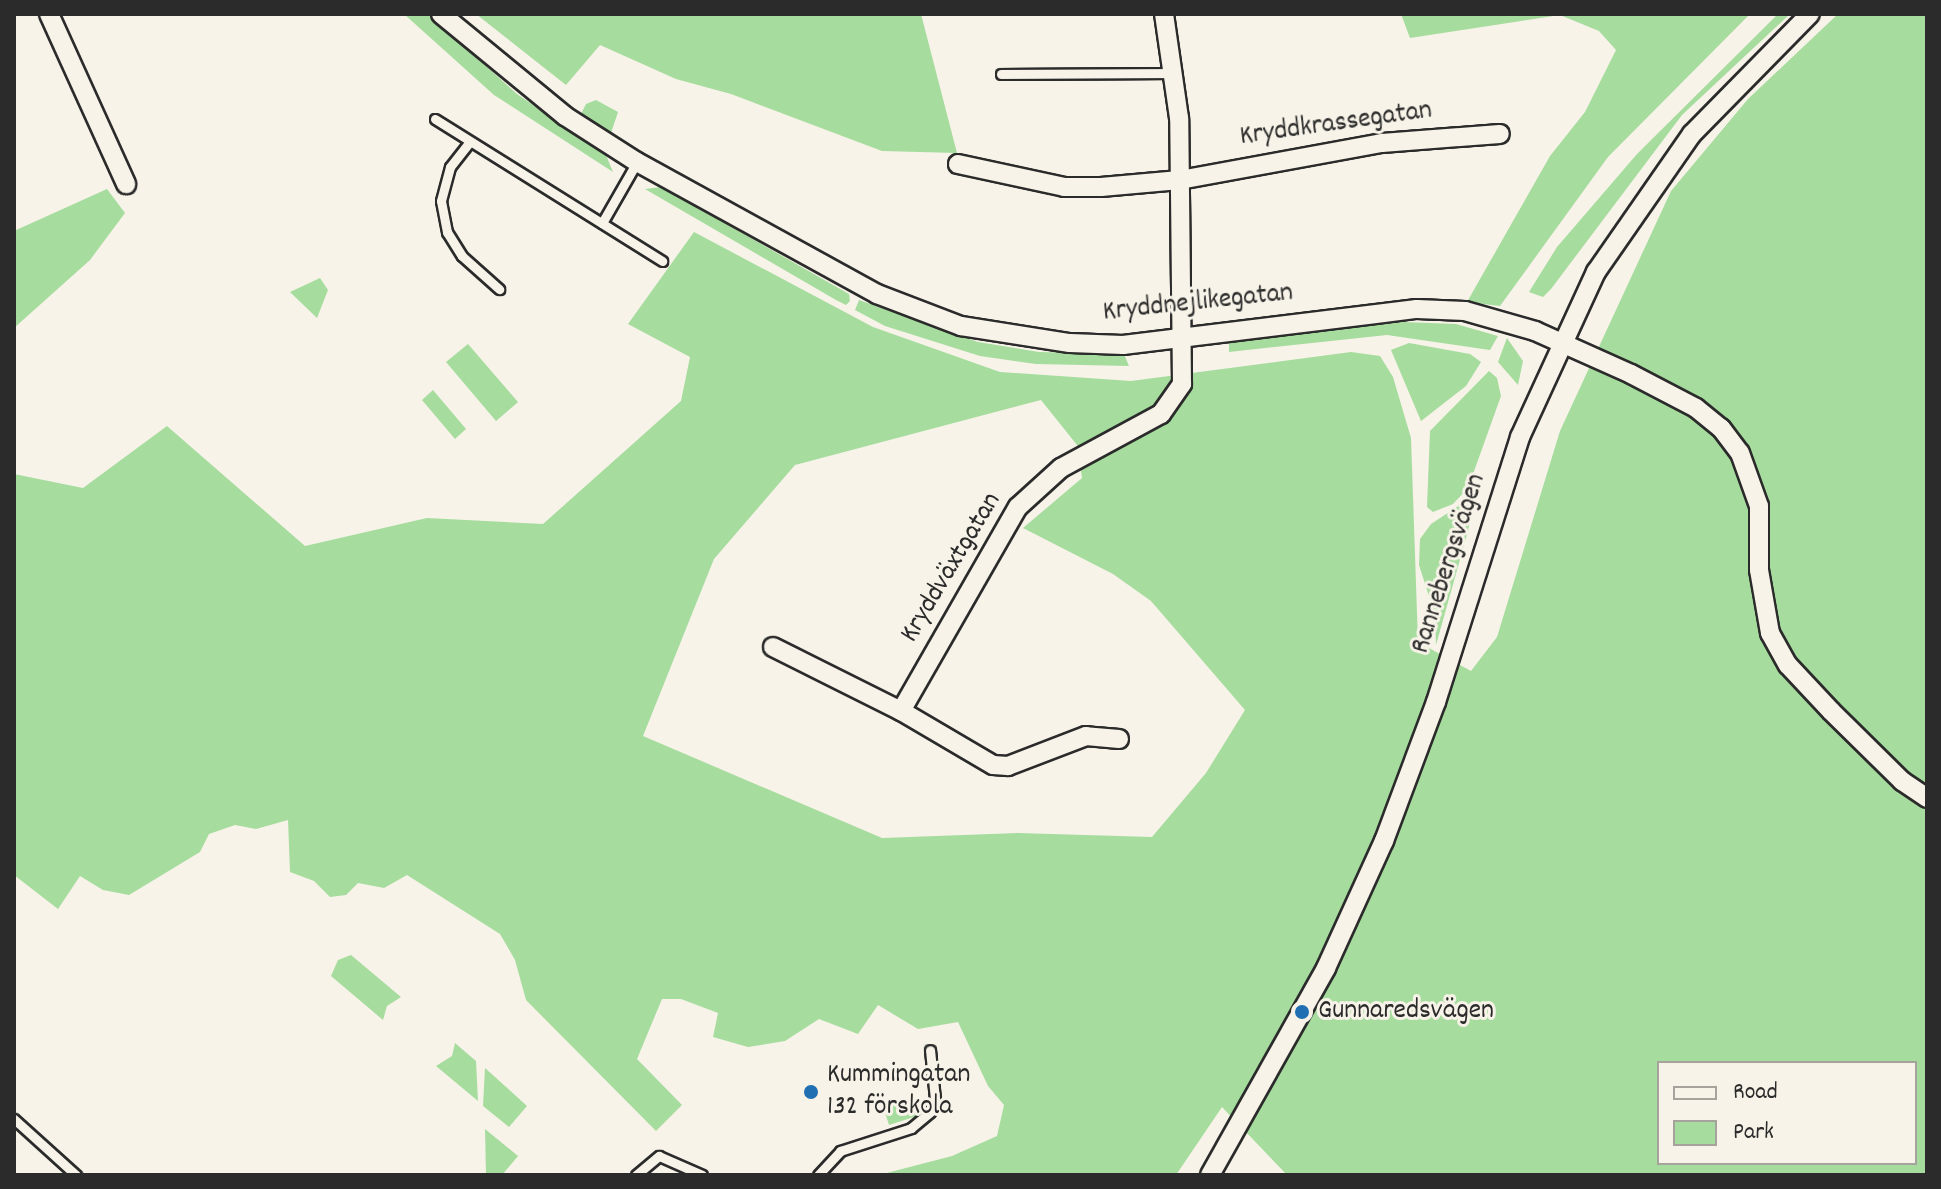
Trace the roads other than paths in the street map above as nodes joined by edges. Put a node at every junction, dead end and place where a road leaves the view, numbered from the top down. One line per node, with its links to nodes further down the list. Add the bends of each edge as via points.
1 (49, 14): 13 (street)
2 (441, 14): 10 (street, Kryddnejlikegatan, via 565,116)
3 (1166, 14): 5 (street)
4 (1810, 14): 18 (street, Rannebergsvägen, via 1712,110 1650,188 1609,248)
5 (1176, 73): 6 (lane); 12 (street)
6 (1001, 74)
7 (435, 119): 9 (lane)
8 (1500, 134): 12 (street, Kryddkrassegatan, via 1382,143)
9 (468, 144): 14 (lane); 16 (lane, via 450,167 441,201 447,232 462,256)
10 (637, 162): 14 (lane); 17 (street, Kryddnejlikegatan, via 851,281 961,326 1070,343)
11 (958, 164): 12 (street, Kryddkrassegatan, via 1064,187)
12 (1180, 180): 17 (street)
13 (126, 184)
14 (602, 223): 15 (lane)
15 (662, 261)
16 (499, 289)
17 (1182, 339): 18 (street, Kryddnejlikegatan, via 1417,309 1465,311); 20 (street, Kryddväxtgatan, via 1182,384 1161,414 1041,482 1018,507)
18 (1560, 342): 22 (street, Kryddnejlikegatan, via 1631,374 1721,428 1752,476 1770,633 1788,665 1831,711 1902,781); 29 (street, Rannebergsvägen, via 1520,437 1436,702 1384,841 1326,968)
19 (773, 647): 20 (street)
20 (901, 711): 21 (street, via 993,765 1008,766 1086,736)
21 (1119, 739)
22 (1927, 798)
23 (930, 1050): 28 (lane, via 935,1099 930,1112 911,1128 840,1151)
24 (14, 1119): 25 (lane)
25 (76, 1175)
26 (636, 1175): 27 (lane, via 659,1156)
27 (702, 1175)
28 (818, 1175)
29 (1210, 1175)

